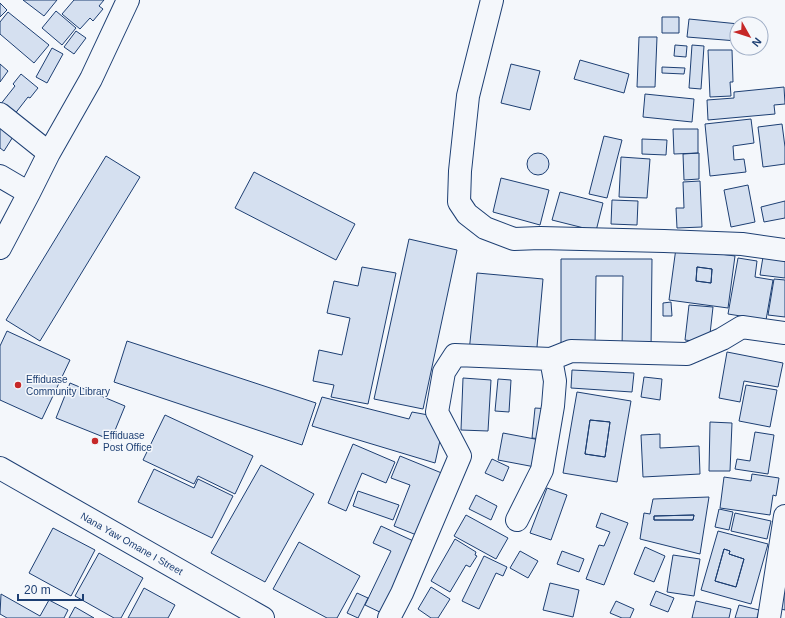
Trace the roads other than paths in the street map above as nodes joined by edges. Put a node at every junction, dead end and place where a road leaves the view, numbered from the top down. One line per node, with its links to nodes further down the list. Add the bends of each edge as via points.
1 (128, 0): 4 (street, via 91,79)
2 (492, 0): 8 (street, via 468,96 459,202 467,214 485,228 514,239 718,243)
3 (0, 114): 4 (street)
4 (49, 153): 6 (street)
5 (0, 176): 6 (street)
6 (29, 193): 7 (street)
7 (0, 248)
8 (785, 250)
9 (785, 333): 10 (street, via 742,327 687,354 571,351)
10 (550, 359): 13 (street, via 555,380 554,406 542,470); 15 (street, via 455,355 444,372 437,412 460,456)
11 (0, 468): 14 (street, Nana Yaw Omane I Street)
12 (785, 516): 16 (street)
13 (517, 520)
14 (263, 618)
15 (389, 618)
16 (769, 618)

